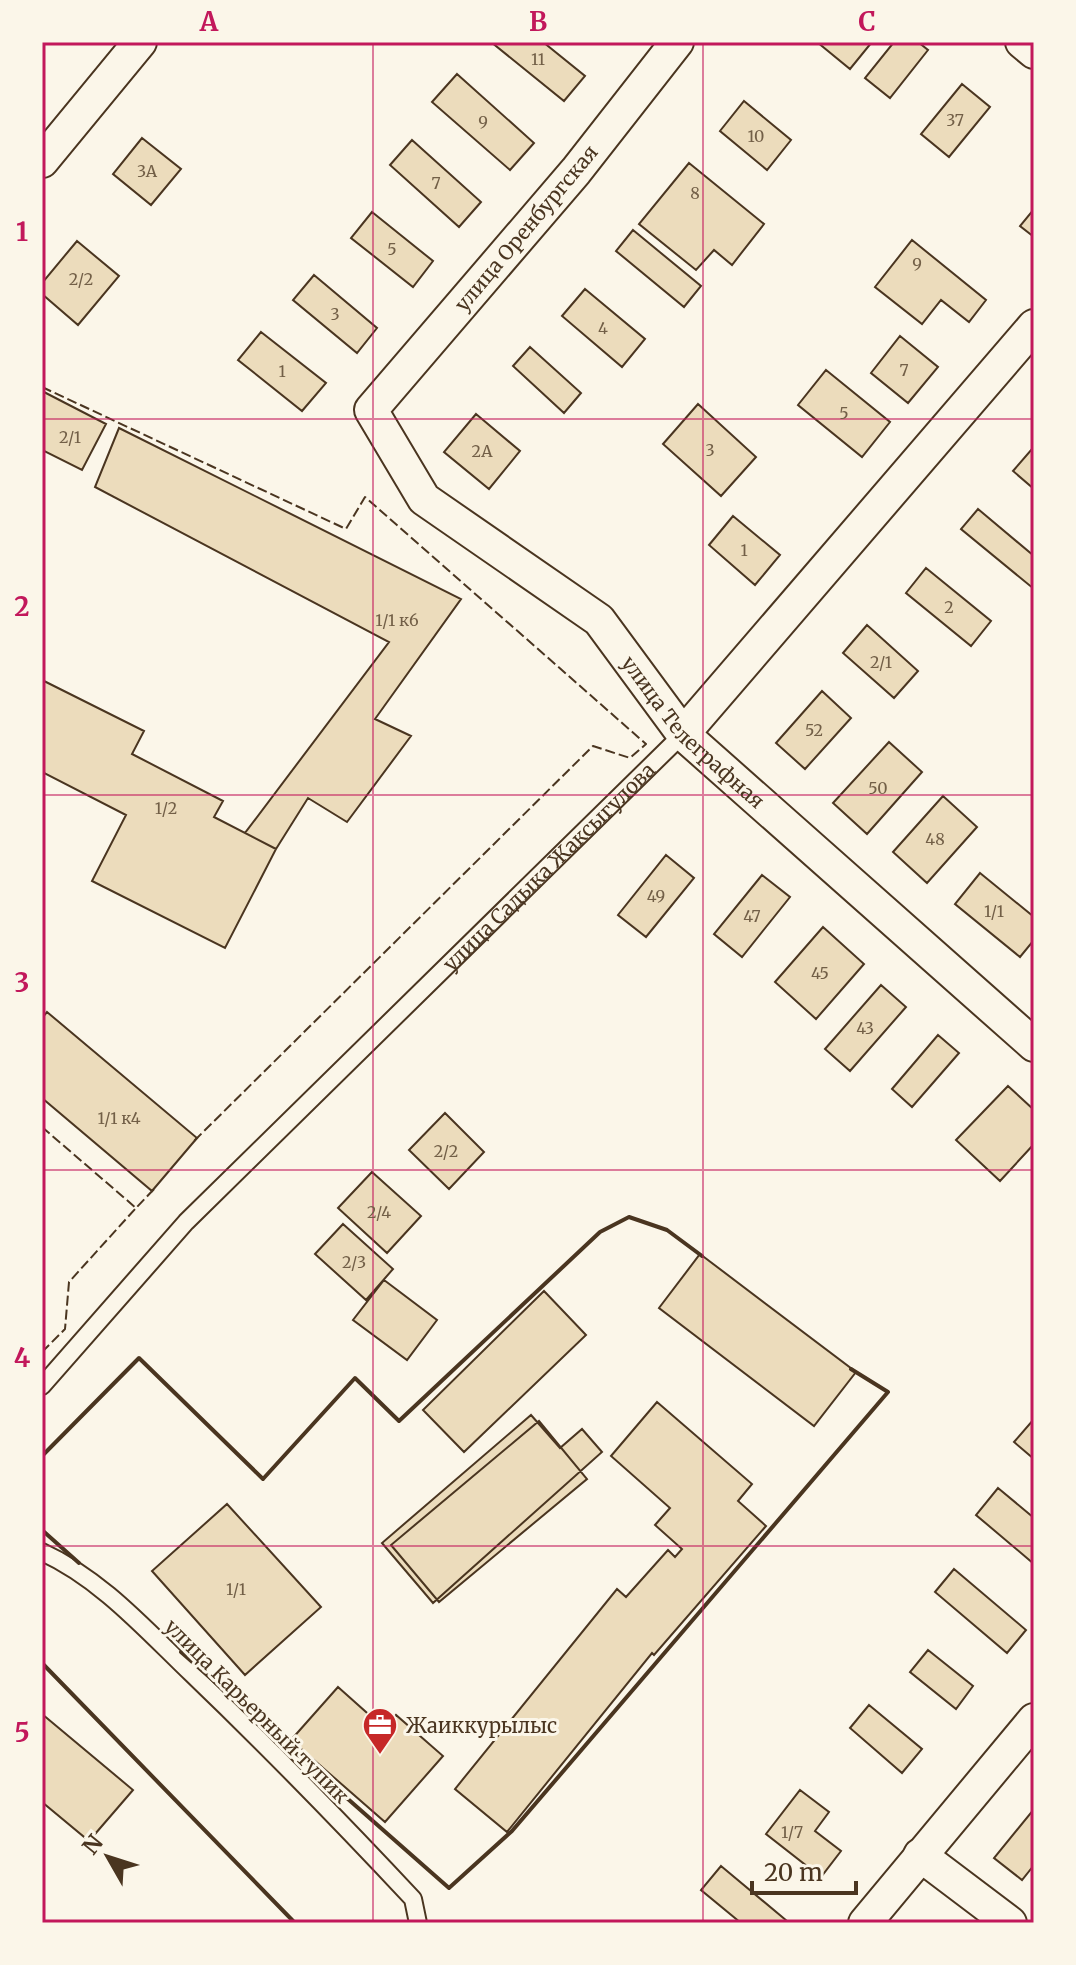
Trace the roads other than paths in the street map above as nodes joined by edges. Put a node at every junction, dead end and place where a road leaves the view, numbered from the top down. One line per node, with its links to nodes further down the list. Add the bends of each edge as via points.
1 (677, 42): 7 (street, улица Оренбургская, via 576,171)
2 (1022, 42): 4 (street)
3 (128, 46): 5 (street)
4 (1034, 52)
5 (42, 161)
6 (1034, 326): 8 (street, улица Садыка Жаксыгулова)
7 (371, 410): 8 (street, улица Телеграфная, via 424,499 599,620)
8 (683, 734): 9 (street, улица Телеграфная); 10 (lane, улица Садыка Жаксыгулова, via 186,1222)
9 (1028, 1029)
10 (42, 1386)
11 (42, 1552): 14 (lane, улица Карьерный тупик, via 78,1569 100,1588 305,1783 413,1899)
12 (1034, 1720): 13 (street)
13 (920, 1855): 15 (street); 16 (street)
14 (418, 1923)
15 (865, 1923)
16 (1010, 1923)

